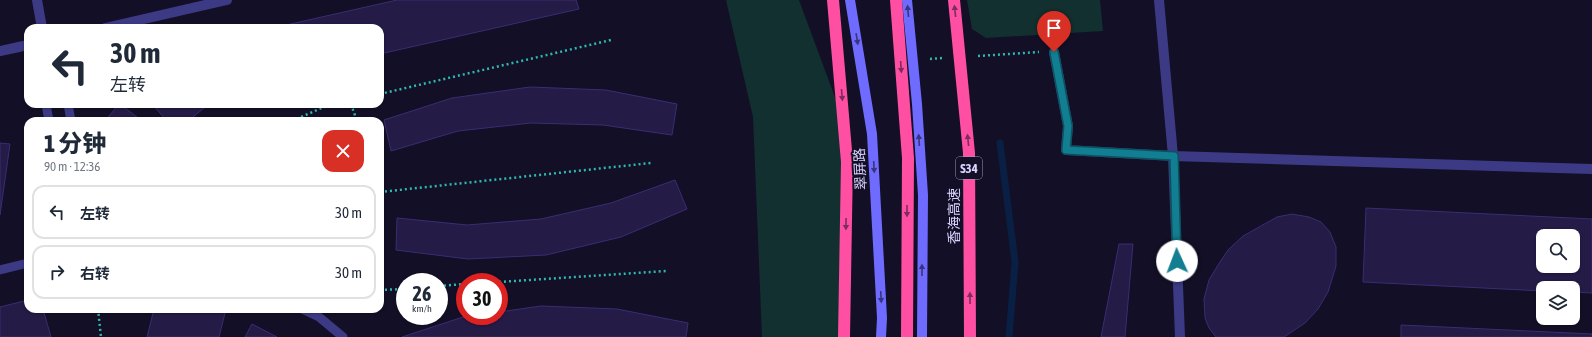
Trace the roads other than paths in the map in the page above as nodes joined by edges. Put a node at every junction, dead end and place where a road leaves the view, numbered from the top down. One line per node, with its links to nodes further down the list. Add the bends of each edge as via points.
1 (37, 0): 9 (street)
2 (227, 0): 10 (street)
3 (833, 0): 20 (highway, one-way to 20, via 848,162)
4 (850, 0): 21 (main road, 翠屏路, one-way to 21, via 872,134)
5 (896, 0): 22 (highway, one-way to 22, bridge, via 908,158)
6 (907, 0): 23 (main road, one-way to 6, via 923,195)
7 (954, 0): 24 (highway, 香海高速 / S34, one-way to 7, via 969,153)
8 (1159, 0): 14 (street)
9 (41, 24)
10 (122, 24)
11 (24, 46): 12 (street)
12 (0, 51)
13 (1054, 52): 14 (street, via 1068,126 1066,150)
14 (1174, 156): 15 (street); 25 (street)
15 (1592, 169)
16 (24, 264): 17 (lane)
17 (0, 270)
18 (310, 313): 19 (lane)
19 (343, 337)
20 (844, 337)
21 (881, 337)
22 (906, 337)
23 (922, 337)
24 (970, 337)
25 (1180, 337)

